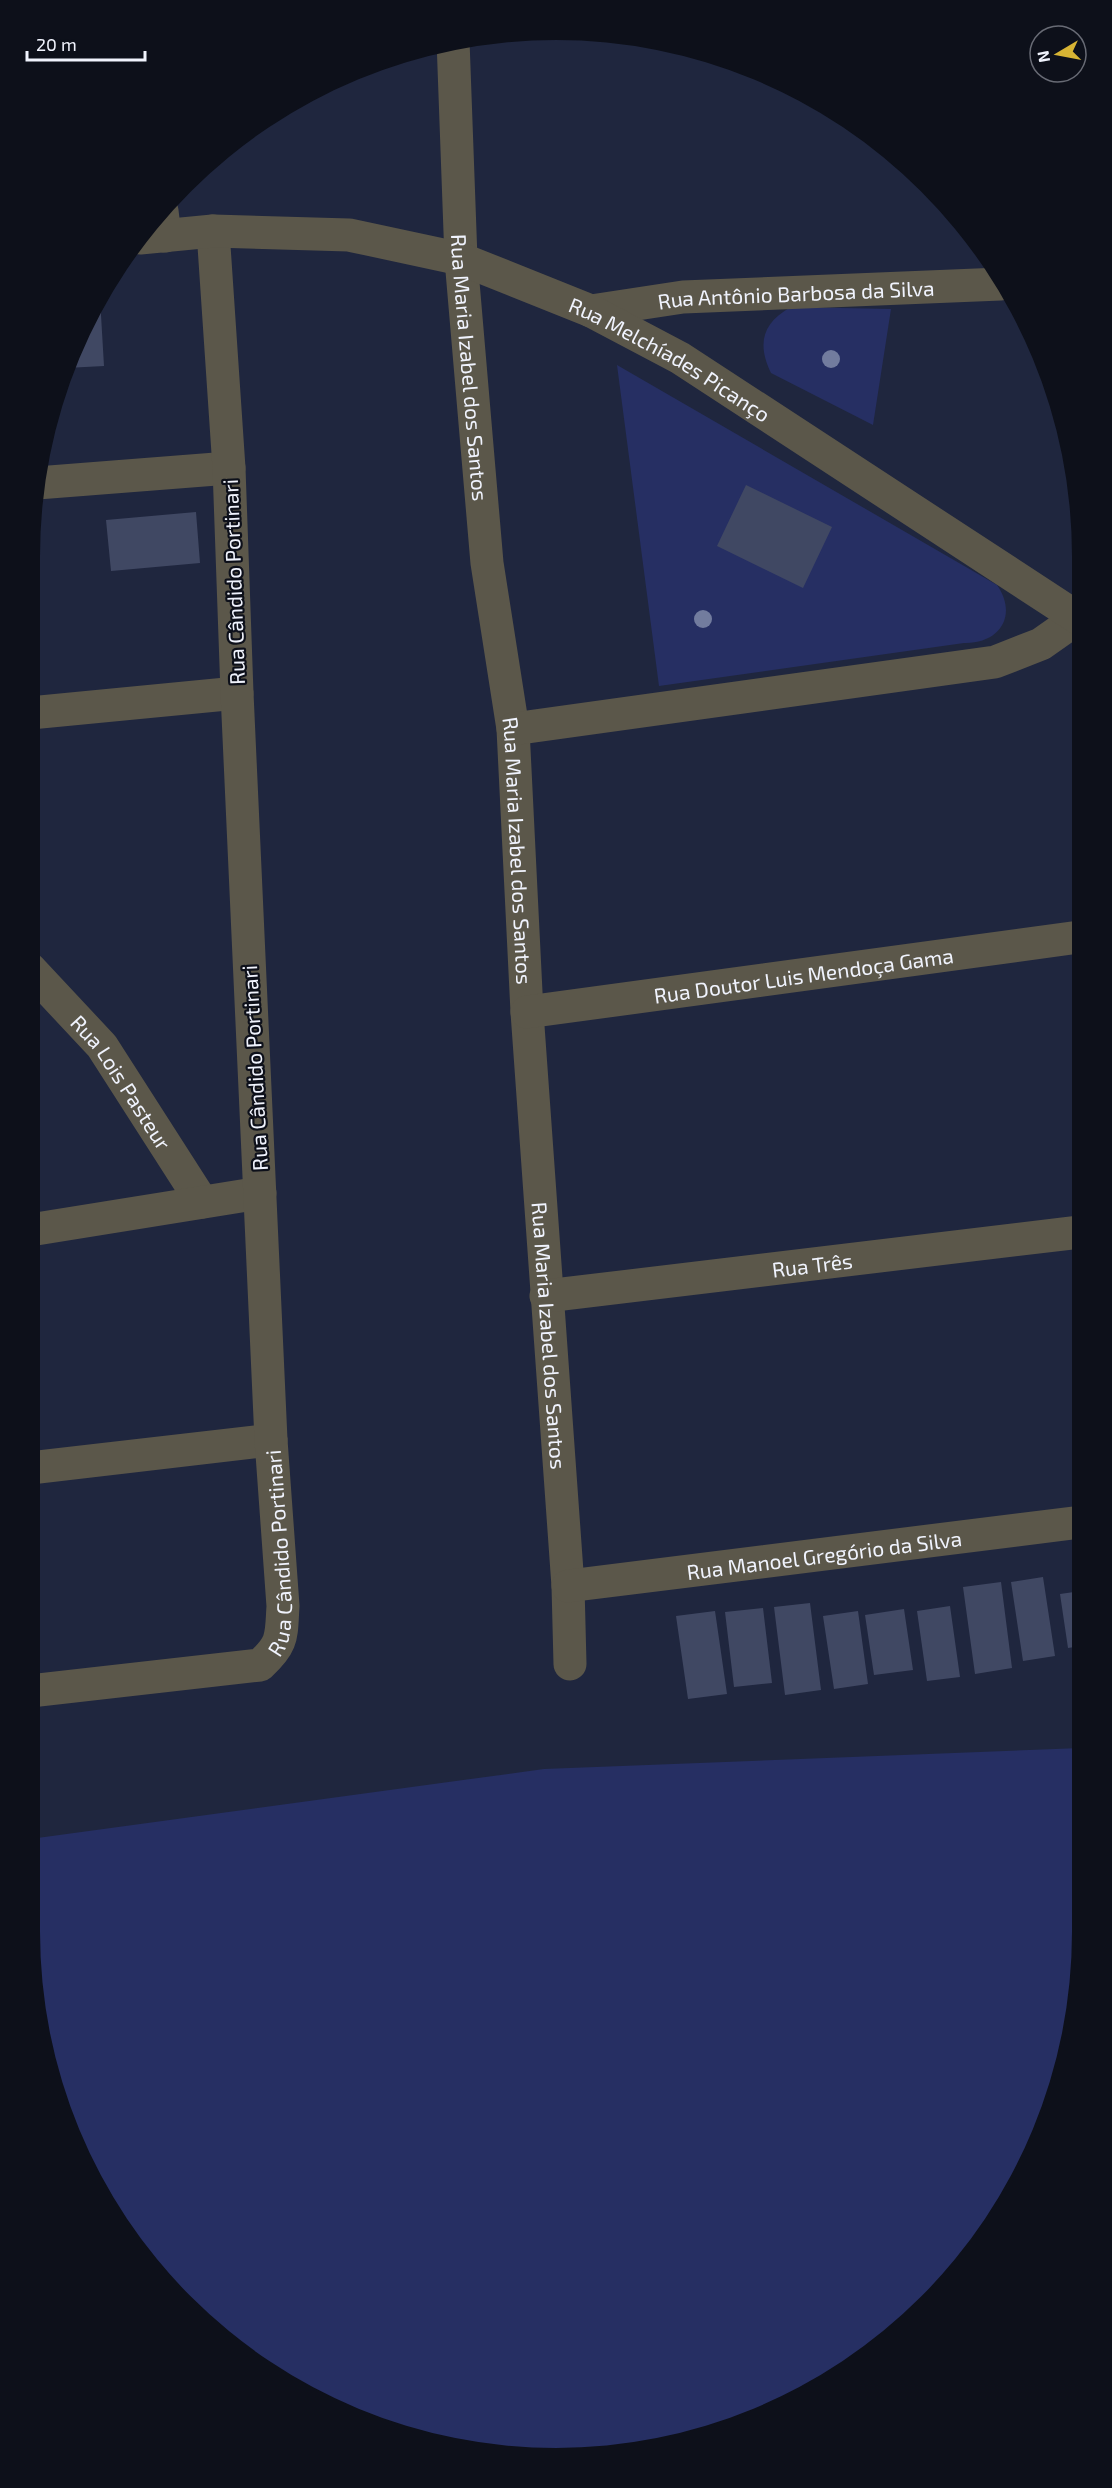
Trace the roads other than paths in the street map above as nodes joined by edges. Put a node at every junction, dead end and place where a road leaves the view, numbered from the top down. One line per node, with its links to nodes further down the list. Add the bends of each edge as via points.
1 (453, 50): 4 (street, Rua Maria Izabel dos Santos)
2 (158, 228): 3 (street, Rua Melchíades Picanço)
3 (213, 231): 4 (street, Rua Melchíades Picanço, via 349,235); 7 (street, Rua Cândido Portinari)
4 (461, 259): 6 (street, Rua Melchíades Picanço); 13 (street, Rua Maria Izabel dos Santos, via 487,563)
5 (994, 284): 6 (street, Rua Antônio Barbosa da Silva, via 683,297)
6 (591, 311): 9 (street, Rua Melchíades Picanço, via 680,358)
7 (229, 468): 8 (street); 11 (street, Rua Cândido Portinari)
8 (46, 482)
9 (1072, 614)
10 (1072, 622): 13 (street, via 1041,644 994,662)
11 (237, 693): 12 (street); 17 (street, Rua Cândido Portinari)
12 (40, 712)
13 (513, 729): 16 (street, Rua Maria Izabel dos Santos)
14 (1072, 938): 16 (street, Rua Doutor Luis Mendoça Gama)
15 (40, 980): 18 (street, Rua Lois Pasteur, via 102,1046)
16 (527, 1012): 21 (street, Rua Maria Izabel dos Santos)
17 (260, 1192): 18 (street); 22 (street, Rua Cândido Portinari)
18 (202, 1202): 19 (street)
19 (40, 1228)
20 (1072, 1233): 21 (street, Rua Três)
21 (546, 1296): 25 (street, Rua Maria Izabel dos Santos)
22 (271, 1440): 23 (street); 27 (street, Rua Cândido Portinari, via 284,1606 276,1650 260,1665)
23 (40, 1467)
24 (1072, 1523): 25 (street, Rua Manoel Gregório da Silva)
25 (568, 1586): 26 (street, Rua Maria Izabel dos Santos)
26 (570, 1664)
27 (40, 1691)

